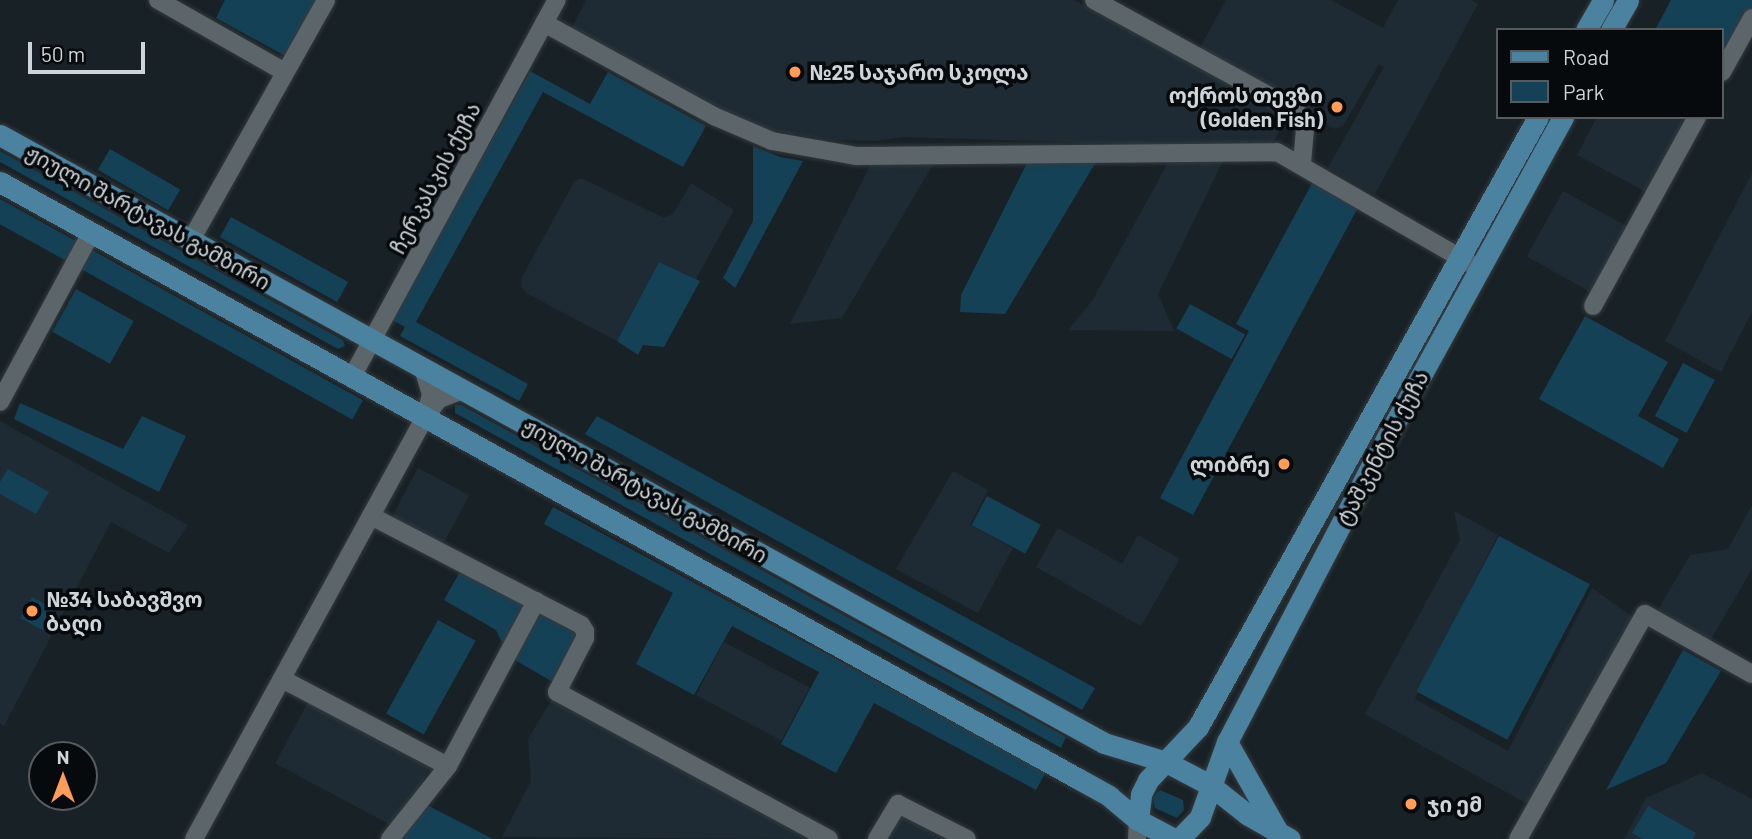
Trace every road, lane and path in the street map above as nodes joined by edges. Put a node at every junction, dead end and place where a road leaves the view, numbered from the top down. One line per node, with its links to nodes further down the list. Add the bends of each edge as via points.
1 (158, 0): 12 (street)
2 (326, 0): 12 (street)
3 (557, 0): 8 (street, ჩერკასკის ქუჩა)
4 (1094, 0): 17 (street, via 1295,110 1305,129)
5 (1603, 0): 9 (main road)
6 (1628, 0): 10 (main road)
7 (1752, 19): 11 (street)
8 (544, 23): 17 (street, via 716,117 772,141 856,156 1277,152); 24 (street, ჩერკასკის ქუჩა)
9 (1587, 28)
10 (1612, 28)
11 (1724, 68)
12 (285, 72): 20 (street)
13 (1537, 119): 21 (main road, ტაშკენტის ქუჩა)
14 (1562, 119): 22 (main road, ტაშკენტის ქუჩა)
15 (1696, 119): 23 (street)
16 (0, 135): 20 (main road, ჟიული შარტავას გამზირი)
17 (1302, 164): 21 (street)
18 (0, 182): 19 (main road, ჟიული შარტავას გამზირი)
19 (91, 233): 26 (main road, ჟიული შარტავას გამზირი); 28 (street)
20 (191, 240): 24 (main road, ჟიული შარტავას გამზირი)
21 (1461, 257): 22 (street); 35 (main road, ტაშკენტის ქუჩა, via 1198,727)
22 (1479, 270): 34 (main road, ტაშკენტის ქუჩა)
23 (1593, 306)
24 (373, 340): 25 (main road, ჟიული შარტავას გამზირი); 26 (street, ჩერკასკის ქუჩა)
25 (423, 368): 27 (main road, ჟიული შარტავას გამზირი); 29 (street, via 431,394)
26 (352, 377): 29 (main road, ჟიული შარტავას გამზირი)
27 (463, 390): 29 (street, via 439,399); 35 (main road, ჟიული შარტავას გამზირი, via 1104,743)
28 (0, 402)
29 (425, 417): 30 (street); 38 (main road, ჟიული შარტავას გამზირი, via 1109,796)
30 (371, 516): 31 (street); 33 (street)
31 (536, 601): 36 (street); 42 (street, via 585,631 556,692)
32 (1752, 674): 46 (street, via 1645,614)
33 (282, 679): 36 (street); 40 (street)
34 (1227, 742): 37 (main road, ტაშკენტის ქუჩა); 39 (main road)
35 (1166, 762): 37 (main road, ჟიული შარტავას გამზირი); 38 (main road, via 1144,787)
36 (448, 766): 41 (street)
37 (1210, 785): 39 (main road, ჟიული შარტავას გამზირი); 45 (main road, via 1200,817)
38 (1138, 829): 45 (main road, ჟიული შარტავას გამზირი)
39 (1284, 836)
40 (194, 839)
41 (390, 839)
42 (829, 839)
43 (877, 839): 44 (street, via 898,804)
44 (967, 839)
45 (1176, 839)
46 (1518, 839)

